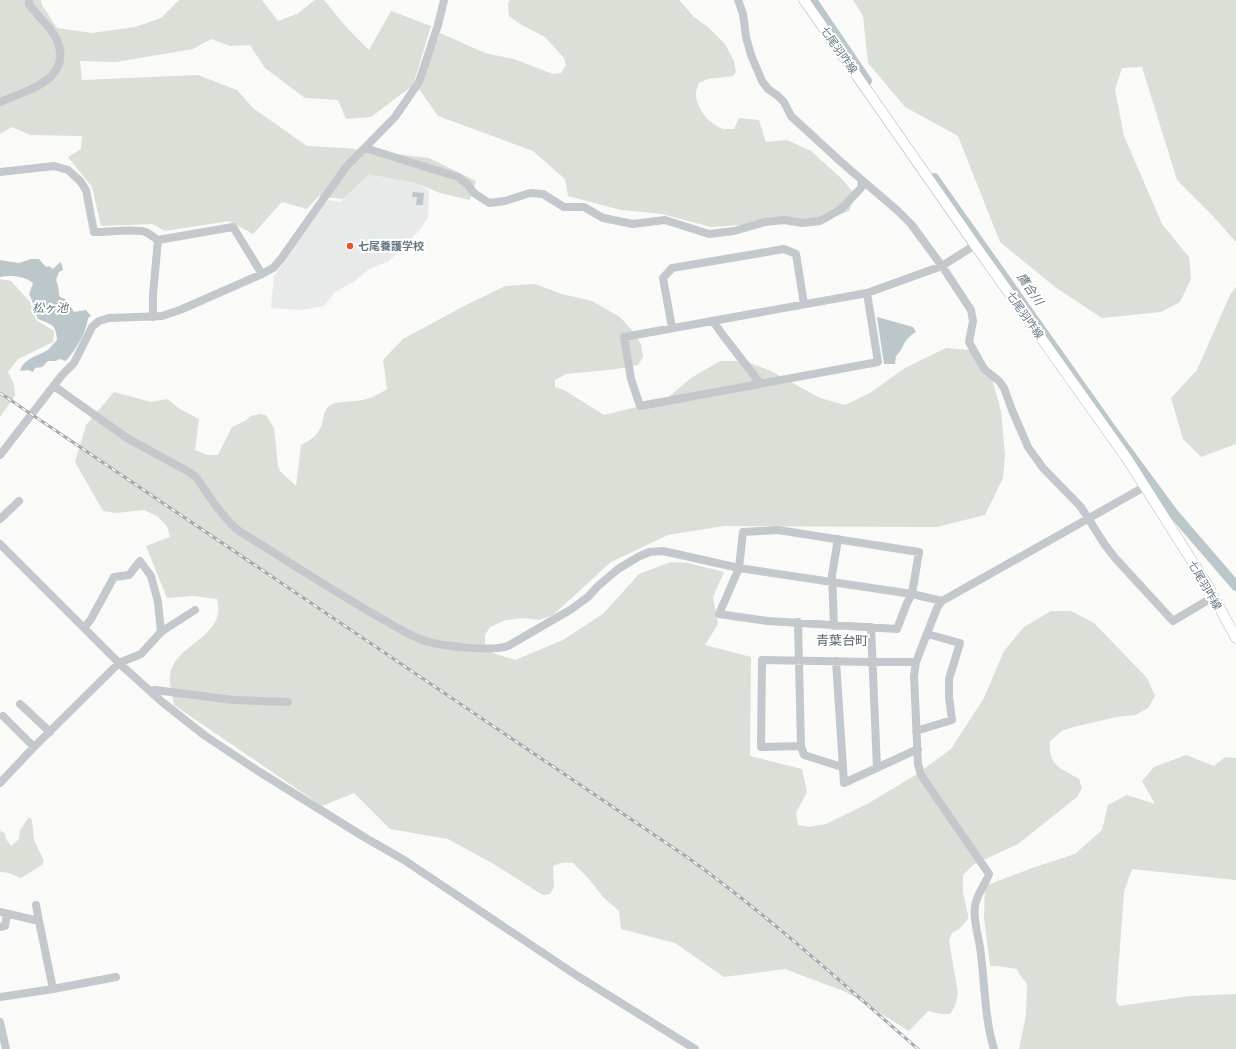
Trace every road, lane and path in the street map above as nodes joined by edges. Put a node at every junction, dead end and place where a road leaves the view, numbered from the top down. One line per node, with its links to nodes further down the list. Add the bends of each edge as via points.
1 (29, 0): 5 (street, via 34,12 56,38 61,58 59,67 37,87)
2 (444, 0): 6 (street, via 419,82 396,116)
3 (738, 0): 8 (street, via 751,55 762,81 784,102 792,116)
4 (804, 0): 10 (main road, 七尾羽咋線)
5 (0, 102)
6 (365, 148): 8 (street, via 458,177 489,203 530,193 543,194 564,207 584,207 603,218 633,224 665,220 710,234 734,231 765,222 820,221 841,209 861,188); 12 (street, via 346,166 281,259)
7 (0, 172): 9 (street, via 62,167 80,181 86,190 94,232 142,231)
8 (862, 180): 11 (street, via 911,224)
9 (158, 240): 12 (street, via 233,227); 15 (street)
10 (975, 246): 11 (street); 21 (main road, 七尾羽咋線)
11 (942, 266): 13 (street); 24 (street, via 972,312 974,321 969,342 984,369 1004,388 1028,447 1043,468 1070,494)
12 (262, 274): 15 (street, via 180,310)
13 (867, 293): 14 (street); 18 (street, via 878,362)
14 (804, 304): 16 (street); 17 (street, via 796,254 784,249 672,268 664,278)
15 (153, 316): 19 (street, via 109,318 99,321 92,327 74,363)
16 (713, 321): 17 (street); 18 (street)
17 (672, 328): 18 (street, via 624,337 631,379 640,406)
18 (760, 383)
19 (54, 386): 20 (street); 27 (street, via 127,438 196,477 239,531 355,603 431,643 480,648 508,646 570,610 618,569 649,552 663,551)
20 (1, 451)
21 (1146, 486): 24 (street); 30 (main road, 七尾羽咋線)
22 (19, 500): 23 (street)
23 (1, 516)
24 (1089, 519): 30 (street, via 1109,550 1173,621); 31 (street)
25 (838, 539): 27 (street, via 778,530 743,532); 28 (street); 29 (street, via 919,552)
26 (0, 544): 36 (street)
27 (739, 568): 28 (street); 33 (street, via 720,614 768,621)
28 (832, 582): 29 (street); 34 (street)
29 (912, 594): 31 (street); 35 (street, via 897,629)
30 (1213, 598): 39 (main road, 七尾羽咋線)
31 (942, 601): 38 (street)
32 (195, 610): 37 (street)
33 (798, 622): 34 (street); 40 (street)
34 (834, 626): 35 (street)
35 (871, 627): 42 (street)
36 (84, 628): 37 (street, via 114,577 129,575 140,561 151,576 158,602); 44 (street)
37 (161, 632): 44 (street, via 141,654)
38 (927, 634): 43 (street); 49 (street, via 960,643 949,679 948,697 952,720)
39 (1236, 638)
40 (800, 660): 41 (street); 51 (street); 51 (street, via 762,660 761,747)
41 (836, 661): 42 (street); 54 (street)
42 (872, 662): 43 (street); 55 (street)
43 (916, 662): 49 (street)
44 (119, 663): 45 (street); 50 (street)
45 (151, 691): 46 (street, via 233,700); 66 (street, via 204,735 246,763 404,860)
46 (288, 702)
47 (20, 704): 50 (street)
48 (3, 716): 52 (street)
49 (916, 731): 53 (street)
50 (50, 732): 52 (street)
51 (801, 746): 54 (street, via 804,755)
52 (34, 747): 56 (street)
53 (918, 749): 55 (street); 67 (street, via 921,774 989,874 974,908 989,1032)
54 (842, 767): 55 (street, via 844,783)
55 (877, 768)
56 (0, 783)
57 (36, 905): 59 (street)
58 (3, 913): 59 (street); 60 (street, via 5,926)
59 (39, 921): 62 (street)
60 (0, 927)
61 (116, 977): 62 (street)
62 (54, 989): 63 (street)
63 (0, 997)
64 (0, 1022): 65 (street)
65 (6, 1049)
66 (695, 1049)
67 (994, 1049)

